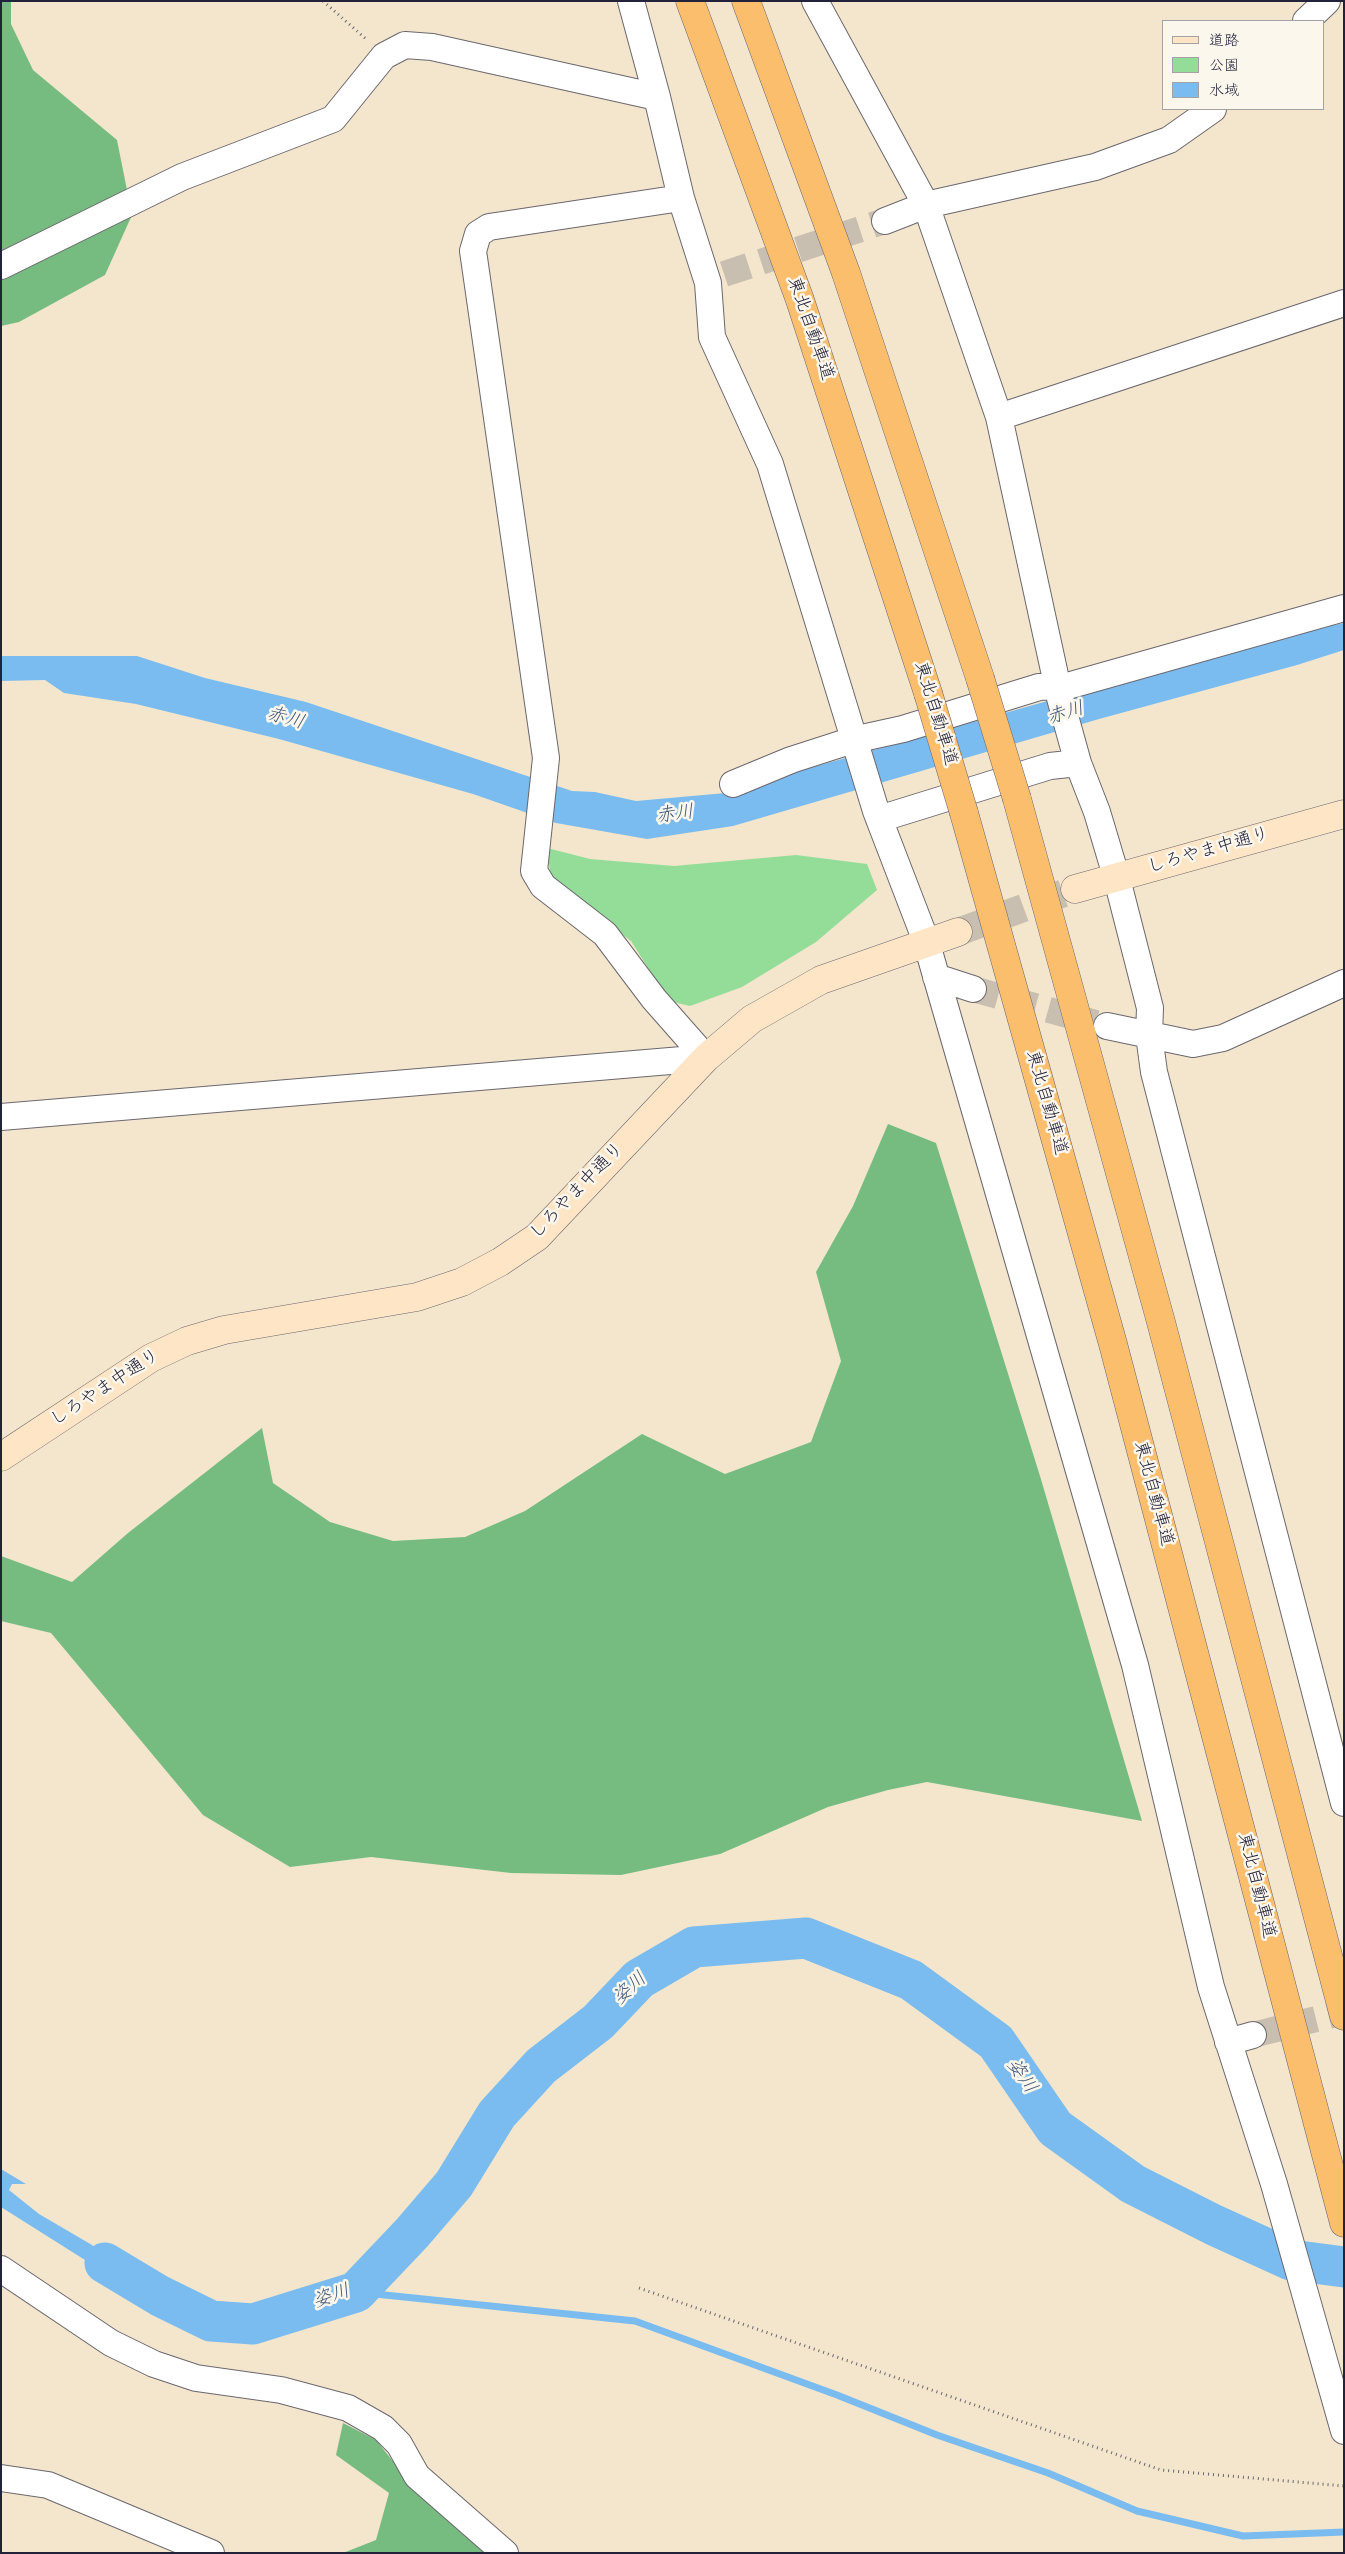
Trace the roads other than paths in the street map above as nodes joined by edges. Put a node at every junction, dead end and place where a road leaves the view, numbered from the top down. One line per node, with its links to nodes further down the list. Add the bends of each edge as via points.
1 (631, 1): 7 (street)
2 (690, 1): 38 (highway, 東北自動車道, bridge, via 800,300 964,813 1113,1344)
3 (746, 1): 35 (highway, bridge, via 846,273 1017,799 1161,1322)
4 (815, 1): 10 (street)
5 (1328, 1): 6 (street)
6 (1307, 20)
7 (657, 97): 9 (street); 12 (street, via 432,47 405,45 384,56 333,119 182,177)
8 (1212, 110): 10 (street, via 1169,140 1094,167)
9 (681, 198): 17 (street, via 716,278 712,337 770,464); 31 (street, via 489,227 478,234 473,251 546,758 534,871 543,886 606,934 654,999)
10 (926, 205): 11 (street); 14 (street)
11 (884, 221)
12 (1, 266)
13 (1344, 303): 14 (street)
14 (999, 417): 16 (street)
15 (1344, 608): 16 (street)
16 (1058, 691): 17 (street, via 1039,687); 18 (street)
17 (854, 744): 19 (street, via 791,760); 21 (street)
18 (1078, 763): 21 (street, via 1050,766); 22 (street)
19 (733, 784)
20 (1344, 814): 22 (street, しろやま中通り)
21 (877, 815): 25 (street)
22 (1117, 879): 23 (street, しろやま中通り); 30 (street, via 1150,1008)
23 (1075, 889)
24 (958, 932): 25 (street, しろやま中通り)
25 (926, 941): 26 (street); 31 (street, しろやま中通り, via 821,980 798,992 752,1020)
26 (936, 977): 28 (street); 37 (street, via 1135,1665 1211,1987)
27 (1344, 983): 30 (street, via 1224,1038 1193,1044)
28 (973, 989)
29 (1106, 1026): 30 (street)
30 (1149, 1035): 34 (street, via 1154,1072)
31 (706, 1058): 32 (street); 33 (street, しろやま中通り, via 537,1238 500,1262 462,1282 417,1297 224,1330 186,1342 151,1358)
32 (1, 1117)
33 (1, 1457)
34 (1344, 1803)
35 (1344, 2016)
36 (1253, 2035): 37 (street)
37 (1228, 2042): 40 (street, via 1274,2184)
38 (1344, 2223)
39 (5, 2280): 43 (street, via 111,2343 154,2364 196,2378 280,2390 348,2408 383,2428 399,2444 417,2476)
40 (1342, 2418)
41 (1, 2478): 42 (street, via 53,2487)
42 (211, 2553)
43 (505, 2553)

